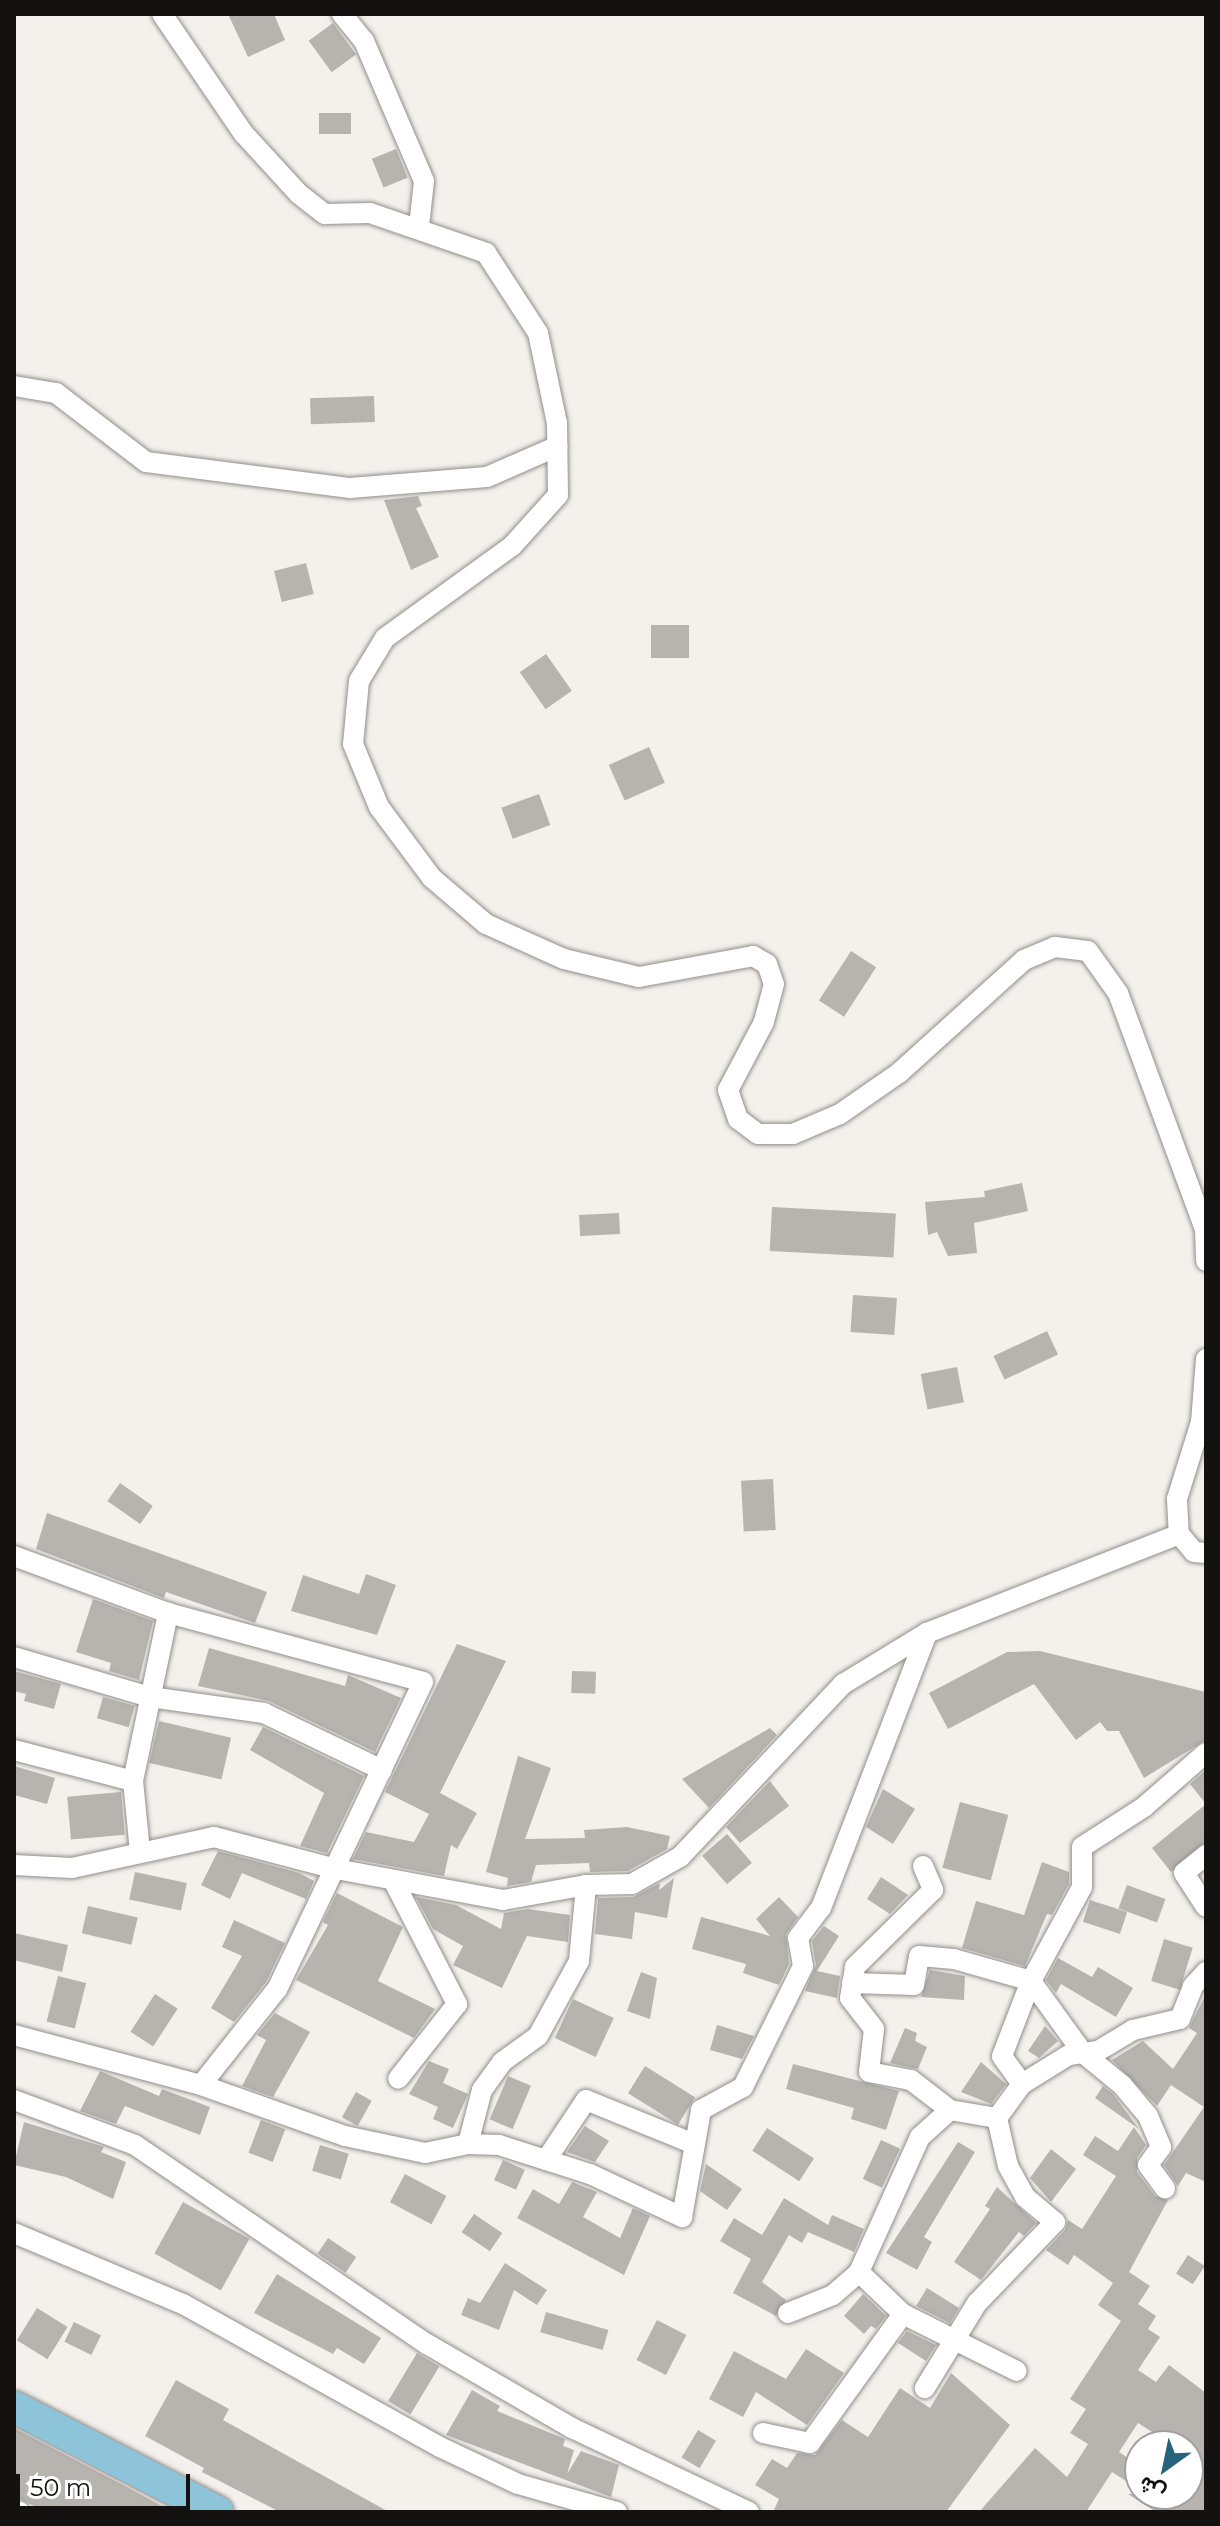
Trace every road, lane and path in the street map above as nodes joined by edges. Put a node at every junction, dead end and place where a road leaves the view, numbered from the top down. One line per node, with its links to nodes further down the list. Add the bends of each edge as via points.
1 (162, 14): 3 (street, via 244,134 299,194 325,214 370,213)
2 (342, 14): 3 (street, via 364,41 424,181)
3 (419, 226): 5 (street, via 486,253 538,333)
4 (14, 386): 5 (street, via 56,393 146,462 350,488 487,477)
5 (558, 446): 6 (street, via 558,495 512,546 385,638 359,681 353,744 379,807 432,878 486,924 564,959 639,977 753,956 767,964 774,984 764,1022 728,1090 738,1119 758,1134 793,1134 840,1114 899,1073 1024,960 1055,947 1088,951 1118,993 1205,1229)
6 (1206, 1261)
7 (1206, 1359): 8 (street, via 1201,1422 1177,1499)
8 (1179, 1534): 9 (street, via 1194,1552); 12 (street)
9 (1206, 1553)
10 (14, 1556): 11 (street)
11 (168, 1613): 14 (street); 17 (street, via 423,1682)
12 (927, 1633): 25 (street, via 843,1684 680,1857 632,1884); 38 (street, via 821,1908 798,1938 803,1966 743,2087 701,2110)
13 (14, 1657): 14 (street)
14 (150, 1697): 17 (street, via 264,1713); 18 (street)
15 (14, 1750): 18 (street)
16 (1206, 1753): 28 (street, via 1144,1807 1082,1847 1082,1887)
17 (382, 1770): 23 (street)
18 (133, 1781): 19 (street)
19 (140, 1852): 21 (street, via 72,1868); 23 (street, via 214,1837)
20 (1206, 1855): 26 (street, via 1184,1873)
21 (14, 1865)
22 (923, 1866): 29 (street, via 933,1890 855,1967)
23 (336, 1869): 24 (street); 34 (street, via 277,1989)
24 (393, 1880): 25 (street, via 503,1900); 32 (street, via 457,2004)
25 (586, 1885): 39 (street, via 579,1961 538,2036 502,2062 482,2090)
26 (1206, 1907)
27 (1206, 1972): 31 (street, via 1193,1986 1180,2019 1133,2030 1098,2051)
28 (1031, 1981): 29 (street, via 954,1959 919,1956 914,1985); 31 (street); 33 (street, via 1002,2056)
29 (852, 1983): 36 (street, via 850,1998 874,2029 869,2072 911,2080)
30 (14, 2035): 34 (street)
31 (1083, 2053): 33 (street, via 1069,2055); 41 (street, via 1122,2085 1148,2116 1161,2147 1148,2165)
32 (398, 2079)
33 (1022, 2084): 37 (street)
34 (201, 2085): 39 (street, via 345,2136 425,2153)
35 (14, 2100): 55 (street, via 135,2145 427,2344 572,2428)
36 (950, 2110): 37 (street); 43 (street, via 920,2137)
37 (997, 2118): 46 (street, via 1008,2166 1025,2197 1055,2222 977,2303)
38 (692, 2143): 40 (street, via 586,2100); 40 (street, via 682,2217 590,2174)
39 (468, 2144): 40 (street, via 499,2145)
40 (546, 2160)
41 (1165, 2188)
42 (14, 2233): 54 (street, via 183,2304 505,2478)
43 (859, 2272): 44 (street, via 833,2295); 45 (street)
44 (788, 2313)
45 (903, 2314): 46 (street); 50 (street, via 810,2443)
46 (954, 2343): 47 (street); 48 (street)
47 (1017, 2371)
48 (925, 2388)
49 (14, 2407): 53 (main road)
50 (763, 2433)
51 (14, 2510): 52 (street)
52 (20, 2512)
53 (217, 2512)
54 (617, 2512)
55 (749, 2512)

